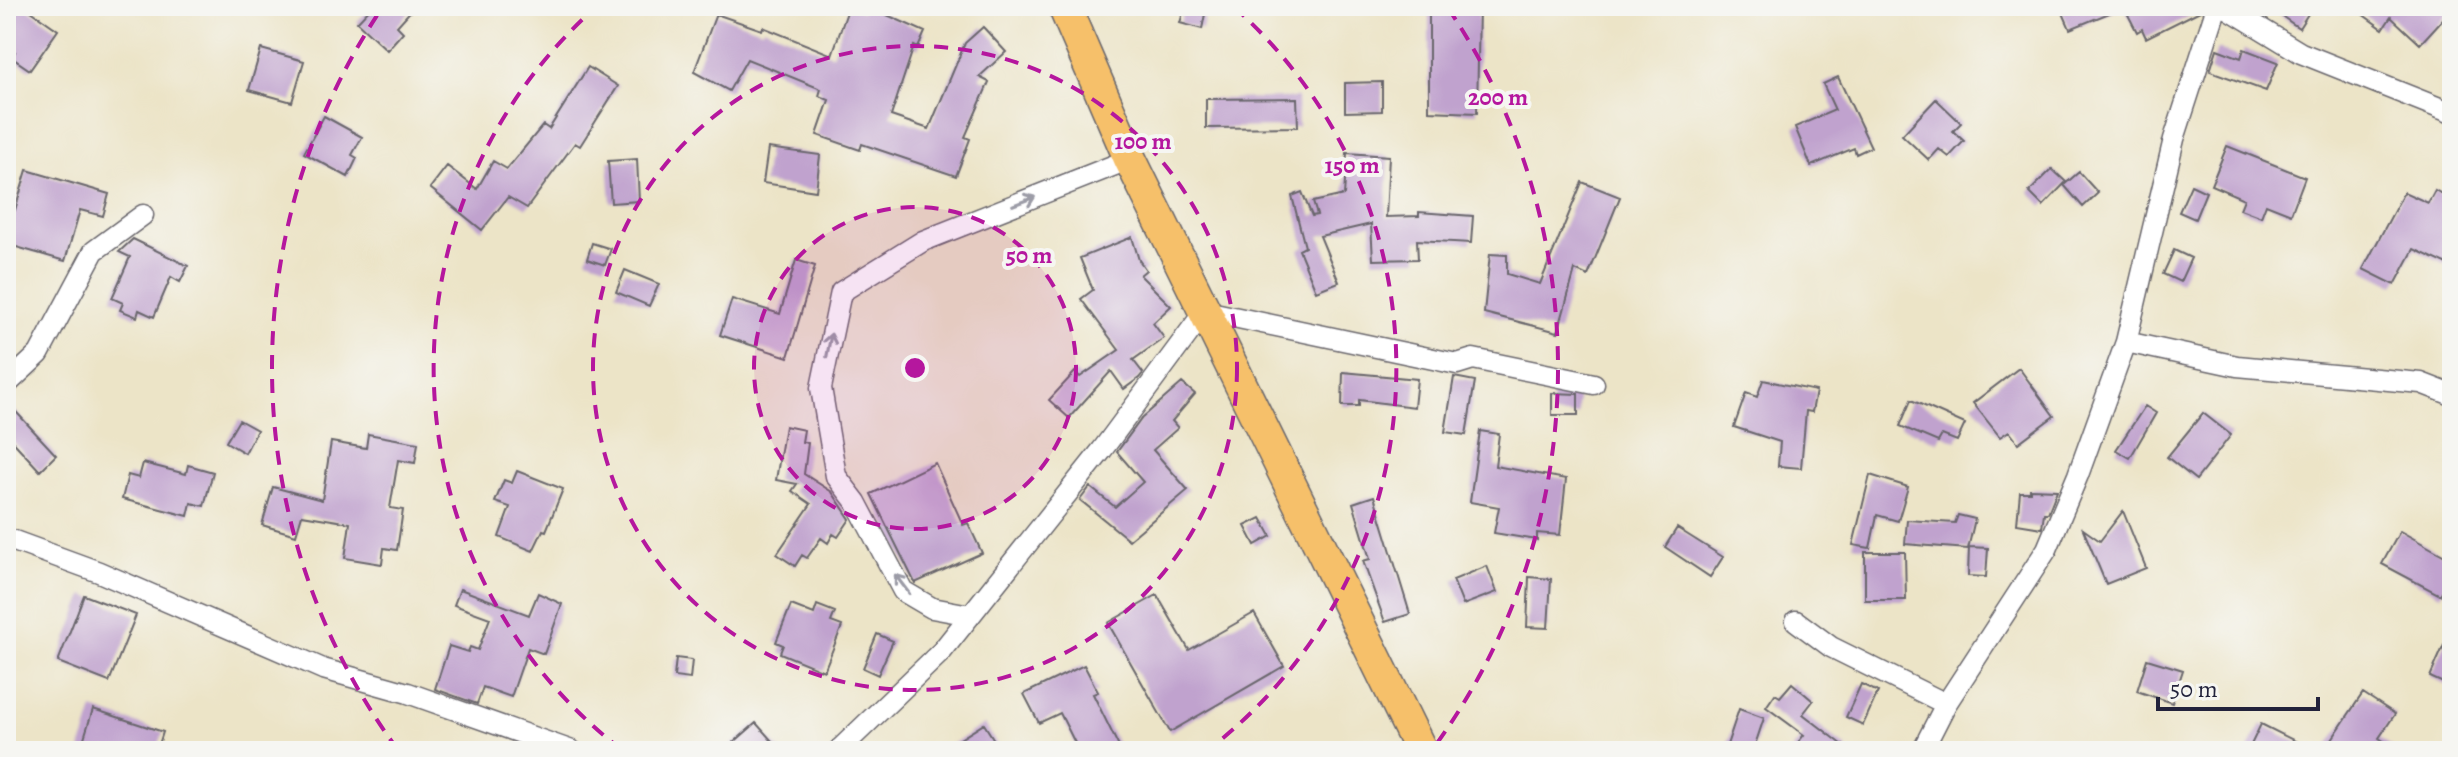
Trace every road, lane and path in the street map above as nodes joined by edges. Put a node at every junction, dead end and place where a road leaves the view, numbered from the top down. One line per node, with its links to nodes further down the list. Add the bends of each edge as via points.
1 (1064, 6): 4 (main road)
2 (2216, 7): 3 (street, via 2301,53); 7 (street, via 2171,153)
3 (2452, 113)
4 (1130, 159): 6 (main road); 12 (street, one-way to 4, via 932,608 903,591 856,502 836,476 821,388 841,292 923,241)
5 (143, 215): 9 (street, via 94,251 39,354)
6 (1205, 311): 8 (street, via 1457,364 1473,359); 12 (street); 17 (main road)
7 (2126, 342): 10 (street, via 2237,366 2421,383); 14 (street, via 2047,549)
8 (1594, 384)
9 (6, 385)
10 (2452, 395)
11 (6, 538): 15 (street, via 99,572 323,669)
12 (970, 615): 16 (street, via 942,651)
13 (1796, 621): 14 (street, via 1831,647)
14 (1946, 704): 18 (street)
15 (572, 751)
16 (838, 751)
17 (1421, 751)
18 (1922, 751)

